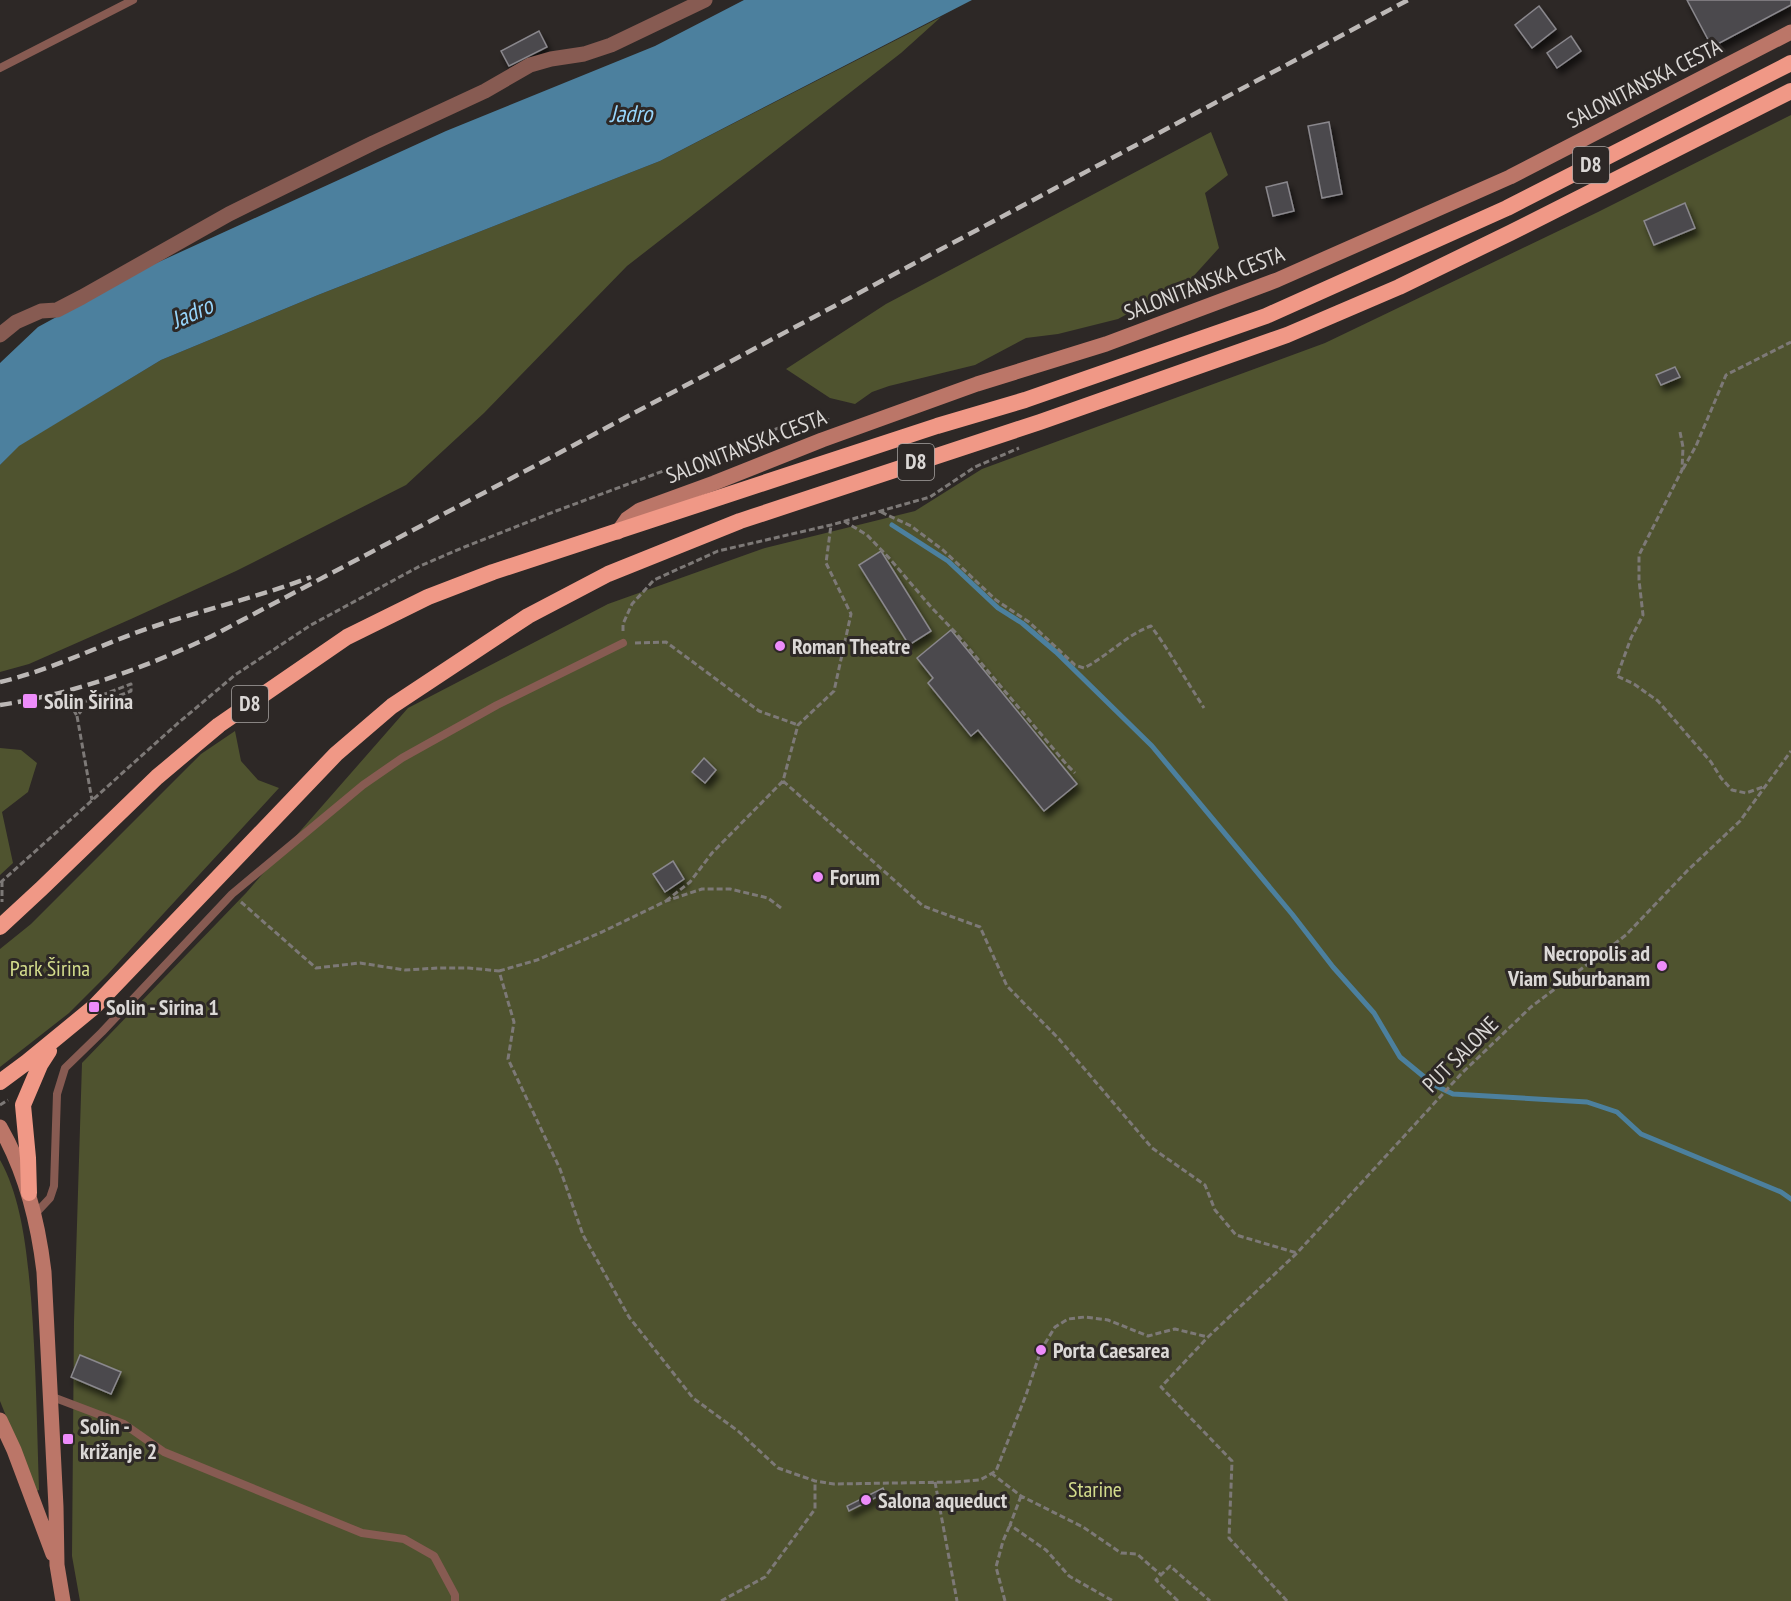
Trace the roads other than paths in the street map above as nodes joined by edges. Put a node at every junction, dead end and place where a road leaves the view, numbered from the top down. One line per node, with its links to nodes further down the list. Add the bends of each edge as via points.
1 (133, 0): 5 (lane)
2 (705, 0): 7 (street, via 612,45 530,66 230,214 74,302 57,310 41,311)
3 (1791, 32): 8 (main road, SALONITANSKA CESTA, via 1510,177 1277,280 1106,344 977,384 849,430 640,510)
4 (1791, 63): 8 (highway, D8, via 1507,208 1266,316 1025,400)
5 (0, 68)
6 (1791, 92): 11 (highway, D8, via 1399,287 1287,335 740,521 608,574 528,616 392,706 336,754 94,1007)
7 (0, 334)
8 (618, 532): 10 (highway, D8, via 493,572 347,637 219,725 157,777)
9 (623, 644): 15 (lane, via 496,705 402,758 363,785 232,894 65,1068 57,1094 54,1186 50,1198)
10 (0, 927)
11 (57, 1038): 12 (highway, D8); 14 (highway, via 39,1065 23,1105)
12 (0, 1082)
13 (0, 1127): 14 (main road)
14 (29, 1193): 15 (main road)
15 (35, 1214): 16 (main road, via 44,1272)
16 (50, 1396): 18 (main road); 20 (lane, via 124,1424 164,1452 362,1533 404,1539 434,1556)
17 (0, 1420): 18 (main road)
18 (57, 1565): 19 (main road)
19 (63, 1601)
20 (455, 1601)

